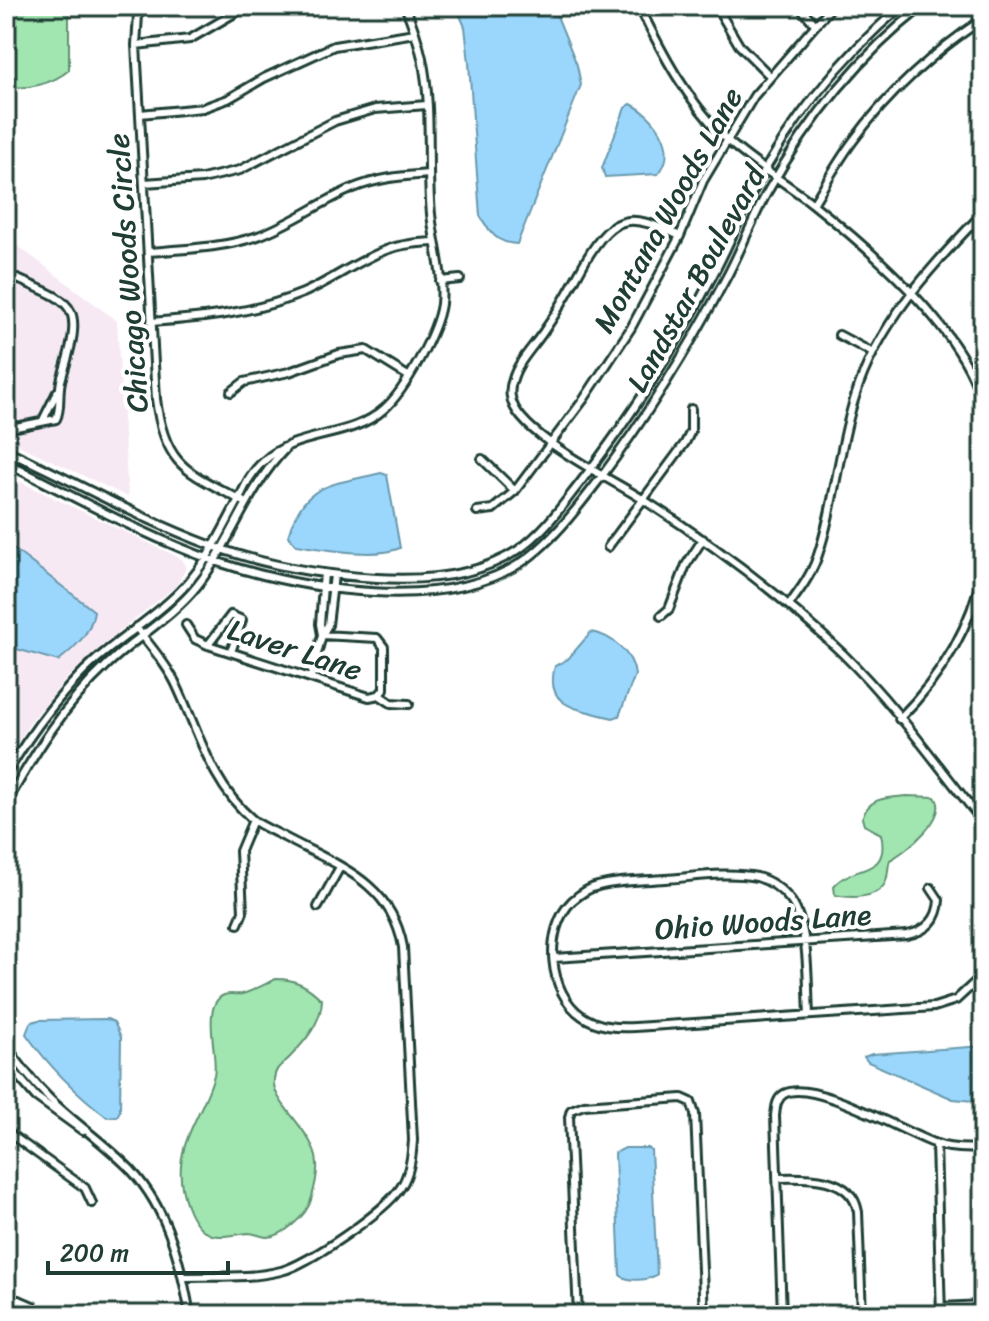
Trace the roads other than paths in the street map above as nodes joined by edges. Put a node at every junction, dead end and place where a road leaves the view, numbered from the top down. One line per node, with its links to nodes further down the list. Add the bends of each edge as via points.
1 (143, 6): 13 (street, Chicago Woods Circle)
2 (247, 6): 13 (street, via 190,39)
3 (405, 6): 12 (street)
4 (639, 6): 17 (street, via 693,103)
5 (716, 6): 14 (street, via 739,45)
6 (799, 6): 11 (street)
7 (832, 6): 11 (street, Montana Woods Lane)
8 (902, 6): 18 (street, Landstar Boulevard, via 836,71)
9 (923, 6): 20 (street, Landstar Boulevard, via 822,107)
10 (983, 19): 22 (street, via 885,104 853,141)
11 (814, 23): 14 (street, Montana Woods Lane)
12 (415, 33): 15 (street); 16 (street, via 334,46 203,108)
13 (136, 45): 16 (street, Chicago Woods Circle)
14 (770, 76): 17 (street, Montana Woods Lane)
15 (427, 105): 19 (street); 21 (street, via 375,109 335,121 240,170)
16 (140, 114): 21 (street, Chicago Woods Circle)
17 (728, 141): 18 (street); 24 (street, Montana Woods Lane, via 703,181)
18 (766, 169): 20 (street); 46 (street, Landstar Boulevard, via 683,332)
19 (429, 174): 25 (street); 26 (street, via 373,181 259,236)
20 (777, 177): 22 (street); 47 (street, Landstar Boulevard, via 692,341)
21 (144, 183): 26 (street, Chicago Woods Circle)
22 (813, 204): 30 (street)
23 (983, 213): 30 (street)
24 (680, 236): 42 (street, Montana Woods Lane, via 631,328); 42 (street, via 640,219 608,230 513,377 515,412)
25 (434, 242): 29 (street); 31 (street, via 386,250 270,305)
26 (148, 252): 31 (street, Chicago Woods Circle)
27 (6, 274): 35 (street, via 60,298 74,318 74,336)
28 (460, 279): 29 (street)
29 (440, 281): 34 (street, via 437,324)
30 (912, 293): 33 (street); 37 (street, via 950,336)
31 (151, 322): 50 (street, Chicago Woods Circle, via 160,429 172,455 199,478)
32 (839, 335): 33 (street)
33 (873, 353): 63 (street, via 855,396 817,558)
34 (408, 376): 36 (street, via 366,350 244,382); 50 (street, via 381,412 356,426 274,452 248,479)
35 (57, 392): 40 (street); 40 (street, via 60,412 56,419)
36 (231, 392)
37 (982, 397): 38 (street)
38 (983, 407)
39 (691, 409): 49 (street, via 685,443)
40 (43, 420): 41 (street, via 16,427)
41 (6, 422)
42 (552, 443): 46 (street); 48 (street, Montana Woods Lane)
43 (6, 450): 53 (street, Landstar Boulevard)
44 (482, 459): 48 (street)
45 (6, 463): 56 (street, Landstar Boulevard)
46 (591, 468): 47 (street); 60 (street, Landstar Boulevard, via 547,526 490,564 428,578)
47 (602, 475): 49 (street); 62 (street, Landstar Boulevard, via 553,536 527,559 494,577 429,591)
48 (515, 491): 51 (street, via 493,509)
49 (643, 499): 52 (street); 54 (street)
50 (242, 501): 53 (street); 55 (street)
51 (477, 511)
52 (703, 539): 63 (street); 64 (street)
53 (213, 546): 55 (street, Landstar Boulevard); 56 (street)
54 (608, 547)
55 (222, 549): 57 (street); 59 (street, Landstar Boulevard)
56 (207, 558): 57 (street, Landstar Boulevard); 66 (street, via 183,588)
57 (215, 561): 61 (street, Landstar Boulevard); 67 (street, via 181,605)
58 (983, 569): 74 (street, via 962,634 945,665)
59 (324, 573): 60 (street, Landstar Boulevard); 61 (street)
60 (334, 575): 62 (street)
61 (321, 586): 62 (street, Landstar Boulevard); 68 (street)
62 (332, 587): 68 (street)
63 (789, 605): 74 (street, via 845,656)
64 (661, 616)
65 (186, 625): 69 (street, Laver Lane, via 195,639)
66 (136, 627): 67 (street); 75 (street, via 73,682)
67 (142, 635): 76 (street, via 82,689); 77 (street, via 173,677 210,765)
68 (322, 635): 71 (street); 72 (street, Laver Lane, via 377,638 384,647 384,689)
69 (208, 645): 70 (street, Laver Lane); 70 (street, via 231,615 242,620)
70 (231, 652): 71 (street, Laver Lane)
71 (311, 677): 72 (street, Laver Lane, via 369,697)
72 (379, 695): 73 (street, via 391,703)
73 (409, 704)
74 (899, 719): 78 (street)
75 (6, 775)
76 (6, 804)
77 (253, 820): 79 (street); 82 (street, via 240,851 243,912)
78 (983, 822)
79 (340, 867): 81 (street); 99 (street, via 369,883 400,928 412,1160 401,1188 379,1211 300,1264 268,1273)
80 (931, 888): 83 (street, Ohio Woods Lane, via 939,907 922,930)
81 (318, 907)
82 (238, 924)
83 (804, 942): 84 (street, Ohio Woods Lane); 84 (street, via 796,910 767,881 742,875 678,878 586,891 560,918); 88 (street)
84 (554, 958): 88 (street, via 559,986 572,1008 603,1026)
85 (983, 975): 86 (street)
86 (976, 982): 87 (street); 88 (street, via 956,1000 934,1007)
87 (983, 988)
88 (809, 1015)
89 (6, 1045): 91 (street)
90 (6, 1062): 92 (street)
91 (20, 1065): 92 (street); 94 (street)
92 (8, 1071): 94 (street)
93 (6, 1131): 98 (street, via 85,1188)
94 (103, 1144): 99 (street, via 132,1171 156,1206)
95 (936, 1144): 96 (street); 97 (street, via 822,1094 792,1091 776,1103); 103 (street)
96 (983, 1148)
97 (777, 1178): 107 (street); 108 (street, via 816,1177 846,1190 855,1200)
98 (92, 1203)
99 (183, 1277): 104 (street)
100 (6, 1301): 102 (street)
101 (983, 1305): 103 (street)
102 (33, 1306)
103 (941, 1311)
104 (190, 1315)
105 (578, 1315): 106 (street, via 571,1110 682,1098 691,1102 695,1114)
106 (704, 1315)
107 (782, 1315)
108 (862, 1315)

